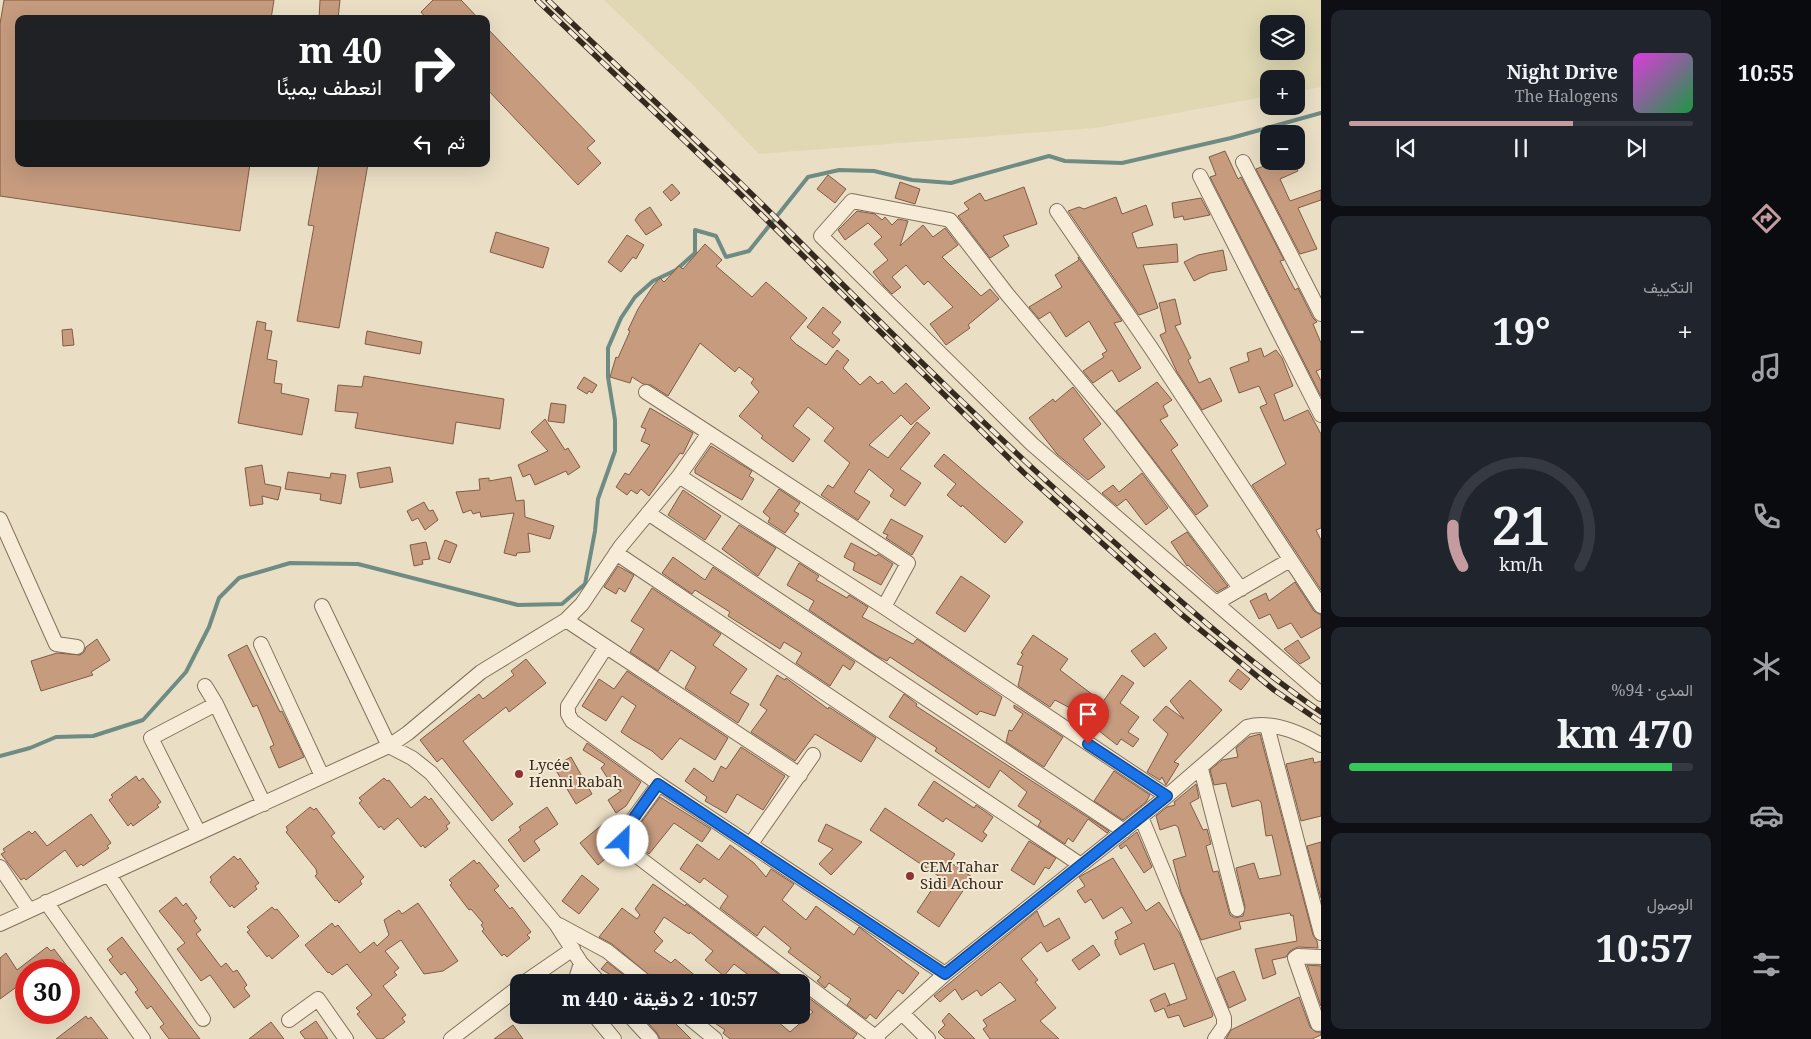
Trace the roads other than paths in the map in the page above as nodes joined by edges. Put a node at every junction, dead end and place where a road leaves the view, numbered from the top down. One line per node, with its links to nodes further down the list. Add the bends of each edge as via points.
1 (1243, 162): 4 (street)
2 (1200, 176): 6 (street)
3 (1058, 211): 12 (street)
4 (1321, 314)
5 (646, 392): 7 (street)
6 (1321, 415)
7 (709, 434): 8 (street); 17 (street, via 908,563)
8 (679, 476): 9 (street); 17 (street)
9 (648, 512): 11 (street); 36 (street)
10 (0, 518): 20 (street, via 56,644)
11 (616, 553): 18 (street, via 582,604); 39 (street)
12 (1290, 560): 13 (street); 16 (street)
13 (1241, 589): 14 (street); 14 (street, via 1116,424 950,220 852,201 821,236 1032,444)
14 (1216, 604): 23 (street)
15 (322, 606): 27 (street)
16 (1321, 606)
17 (884, 607): 33 (street)
18 (566, 620): 21 (street); 27 (street, via 481,672)
19 (261, 644): 31 (street)
20 (78, 647)
21 (606, 647): 30 (street); 32 (street, via 568,706 568,714 572,721)
22 (205, 686): 24 (street)
23 (1319, 690)
24 (216, 704): 34 (street); 37 (street, via 151,738)
25 (1267, 726): 26 (street, via 1287,729); 29 (street, via 1247,727); 47 (street)
26 (1321, 745)
27 (389, 746): 31 (street); 46 (street, via 431,773)
28 (813, 755): 30 (street)
29 (1200, 769): 33 (street); 43 (street)
30 (800, 775): 38 (street)
31 (322, 776): 34 (street)
32 (658, 784): 38 (street); 64 (street, via 623,833 625,847)
33 (1167, 796): 35 (street)
34 (264, 804): 37 (street)
35 (1141, 817): 36 (street); 72 (street, via 1224,1018 1224,1026)
36 (1124, 831): 39 (street)
37 (199, 833): 41 (street)
38 (750, 846): 55 (street)
39 (1081, 865): 55 (street)
40 (0, 867): 44 (street)
41 (109, 876): 42 (street); 58 (street)
42 (46, 902): 44 (street); 65 (street)
43 (1237, 909)
44 (29, 910): 45 (street)
45 (0, 924)
46 (556, 924): 48 (street); 54 (street, via 607,951)
47 (1321, 933)
48 (573, 949): 50 (street); 51 (street)
49 (1321, 957): 63 (street, via 1295,958)
50 (581, 963): 52 (street); 53 (street)
51 (537, 974)
52 (578, 974)
53 (591, 974)
54 (636, 974)
55 (945, 974): 57 (street)
56 (510, 994): 67 (street)
57 (902, 1013): 64 (street); 71 (street)
58 (204, 1019)
59 (289, 1020): 66 (street, via 318,998)
60 (602, 1024): 68 (street)
61 (638, 1024): 69 (street)
62 (697, 1024): 70 (street)
63 (1318, 1024)
64 (875, 1038)
65 (143, 1039)
66 (346, 1039)
67 (451, 1039)
68 (614, 1039)
69 (652, 1039)
70 (716, 1039)
71 (928, 1039)
72 (1215, 1039)

